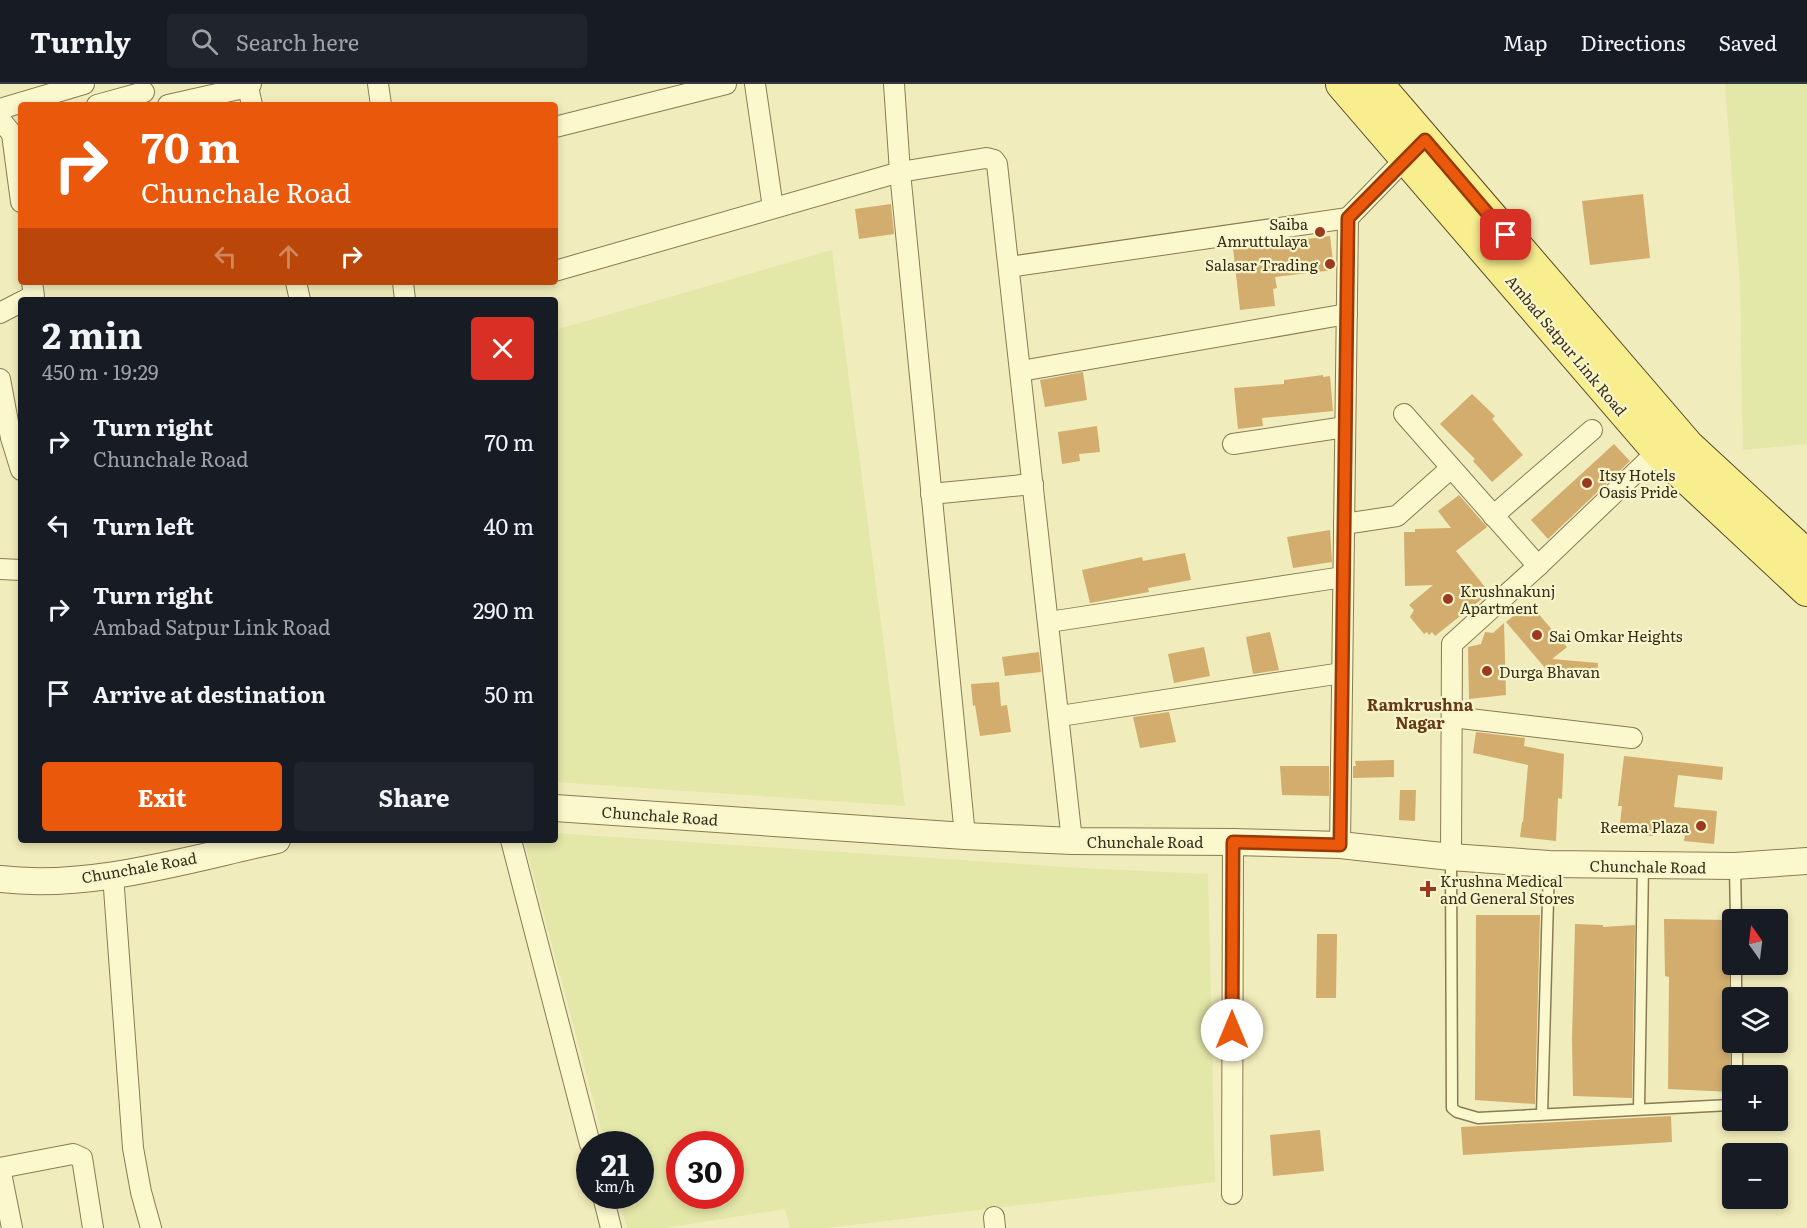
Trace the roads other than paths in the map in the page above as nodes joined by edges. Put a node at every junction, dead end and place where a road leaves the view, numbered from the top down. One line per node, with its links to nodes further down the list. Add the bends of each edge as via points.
1 (84, 84): 10 (street)
2 (378, 84): 13 (street)
3 (726, 84): 16 (street)
4 (755, 84): 21 (street)
5 (894, 84): 19 (street)
6 (1342, 84): 18 (main road, Ambad Satpur Link Road)
7 (1377, 84): 18 (main road, Ambad Satpur Link Road)
8 (250, 92): 12 (street)
9 (143, 94): 11 (street)
10 (24, 102)
11 (110, 102)
12 (187, 102)
13 (381, 102)
14 (18, 104): 15 (street)
15 (0, 109)
16 (558, 126)
17 (8, 131): 20 (street)
18 (1416, 149): 22 (street); 34 (main road, Ambad Satpur Link Road); 41 (main road, Ambad Satpur Link Road, via 1688,446)
19 (900, 172): 21 (street); 23 (street, via 994,160); 38 (street)
20 (18, 186)
21 (773, 208): 24 (street)
22 (1348, 218): 23 (street); 27 (street)
23 (1009, 267): 28 (street)
24 (558, 270)
25 (18, 304): 26 (street)
26 (0, 313)
27 (1347, 314): 28 (street); 31 (street)
28 (1021, 371): 37 (street)
29 (0, 379): 35 (street)
30 (1404, 414): 36 (street)
31 (1346, 427): 33 (street); 40 (street)
32 (1592, 430): 39 (street)
33 (1233, 444)
34 (1658, 451): 42 (street); 46 (main road, Ambad Satpur Link Road)
35 (18, 460)
36 (1451, 468): 39 (street); 40 (street, via 1397,516)
37 (1033, 483): 38 (street); 47 (street)
38 (931, 494): 53 (street)
39 (1494, 516): 42 (street)
40 (1344, 524): 45 (street)
41 (1807, 556)
42 (1538, 566): 50 (street, via 1452,644)
43 (0, 569): 44 (street)
44 (18, 570)
45 (1343, 577): 47 (street); 48 (street)
46 (1807, 590)
47 (1049, 622): 49 (street)
48 (1342, 672): 49 (street); 58 (street)
49 (1060, 716): 54 (street)
50 (1452, 717): 51 (street); 59 (street)
51 (1632, 738)
52 (558, 808): 53 (street, Chunchale Road)
53 (965, 837): 54 (street, Chunchale Road)
54 (1072, 841): 55 (street, Chunchale Road)
55 (1233, 842): 58 (street, Chunchale Road); 71 (street)
56 (263, 843): 64 (street, Chunchale Road)
57 (512, 843): 70 (street)
58 (1340, 845): 59 (street, Chunchale Road)
59 (1451, 857): 61 (street, Chunchale Road); 69 (lane, via 1452,1108 1478,1118)
60 (1807, 861): 63 (street, Chunchale Road)
61 (1549, 864): 62 (street, Chunchale Road); 69 (lane)
62 (1643, 866): 63 (street, Chunchale Road); 68 (lane)
63 (1735, 866): 66 (lane)
64 (113, 875): 65 (street, Chunchale Road, via 38,881); 75 (street, via 133,1149)
65 (0, 879)
66 (1736, 909)
67 (1722, 1105): 68 (lane)
68 (1639, 1108): 69 (lane)
69 (1542, 1114)
70 (587, 1131)
71 (1232, 1194)
72 (606, 1209): 76 (street)
73 (12, 1228): 74 (street, via 0,1168 74,1154 82,1158)
74 (93, 1228)
75 (151, 1228)
76 (611, 1228)

